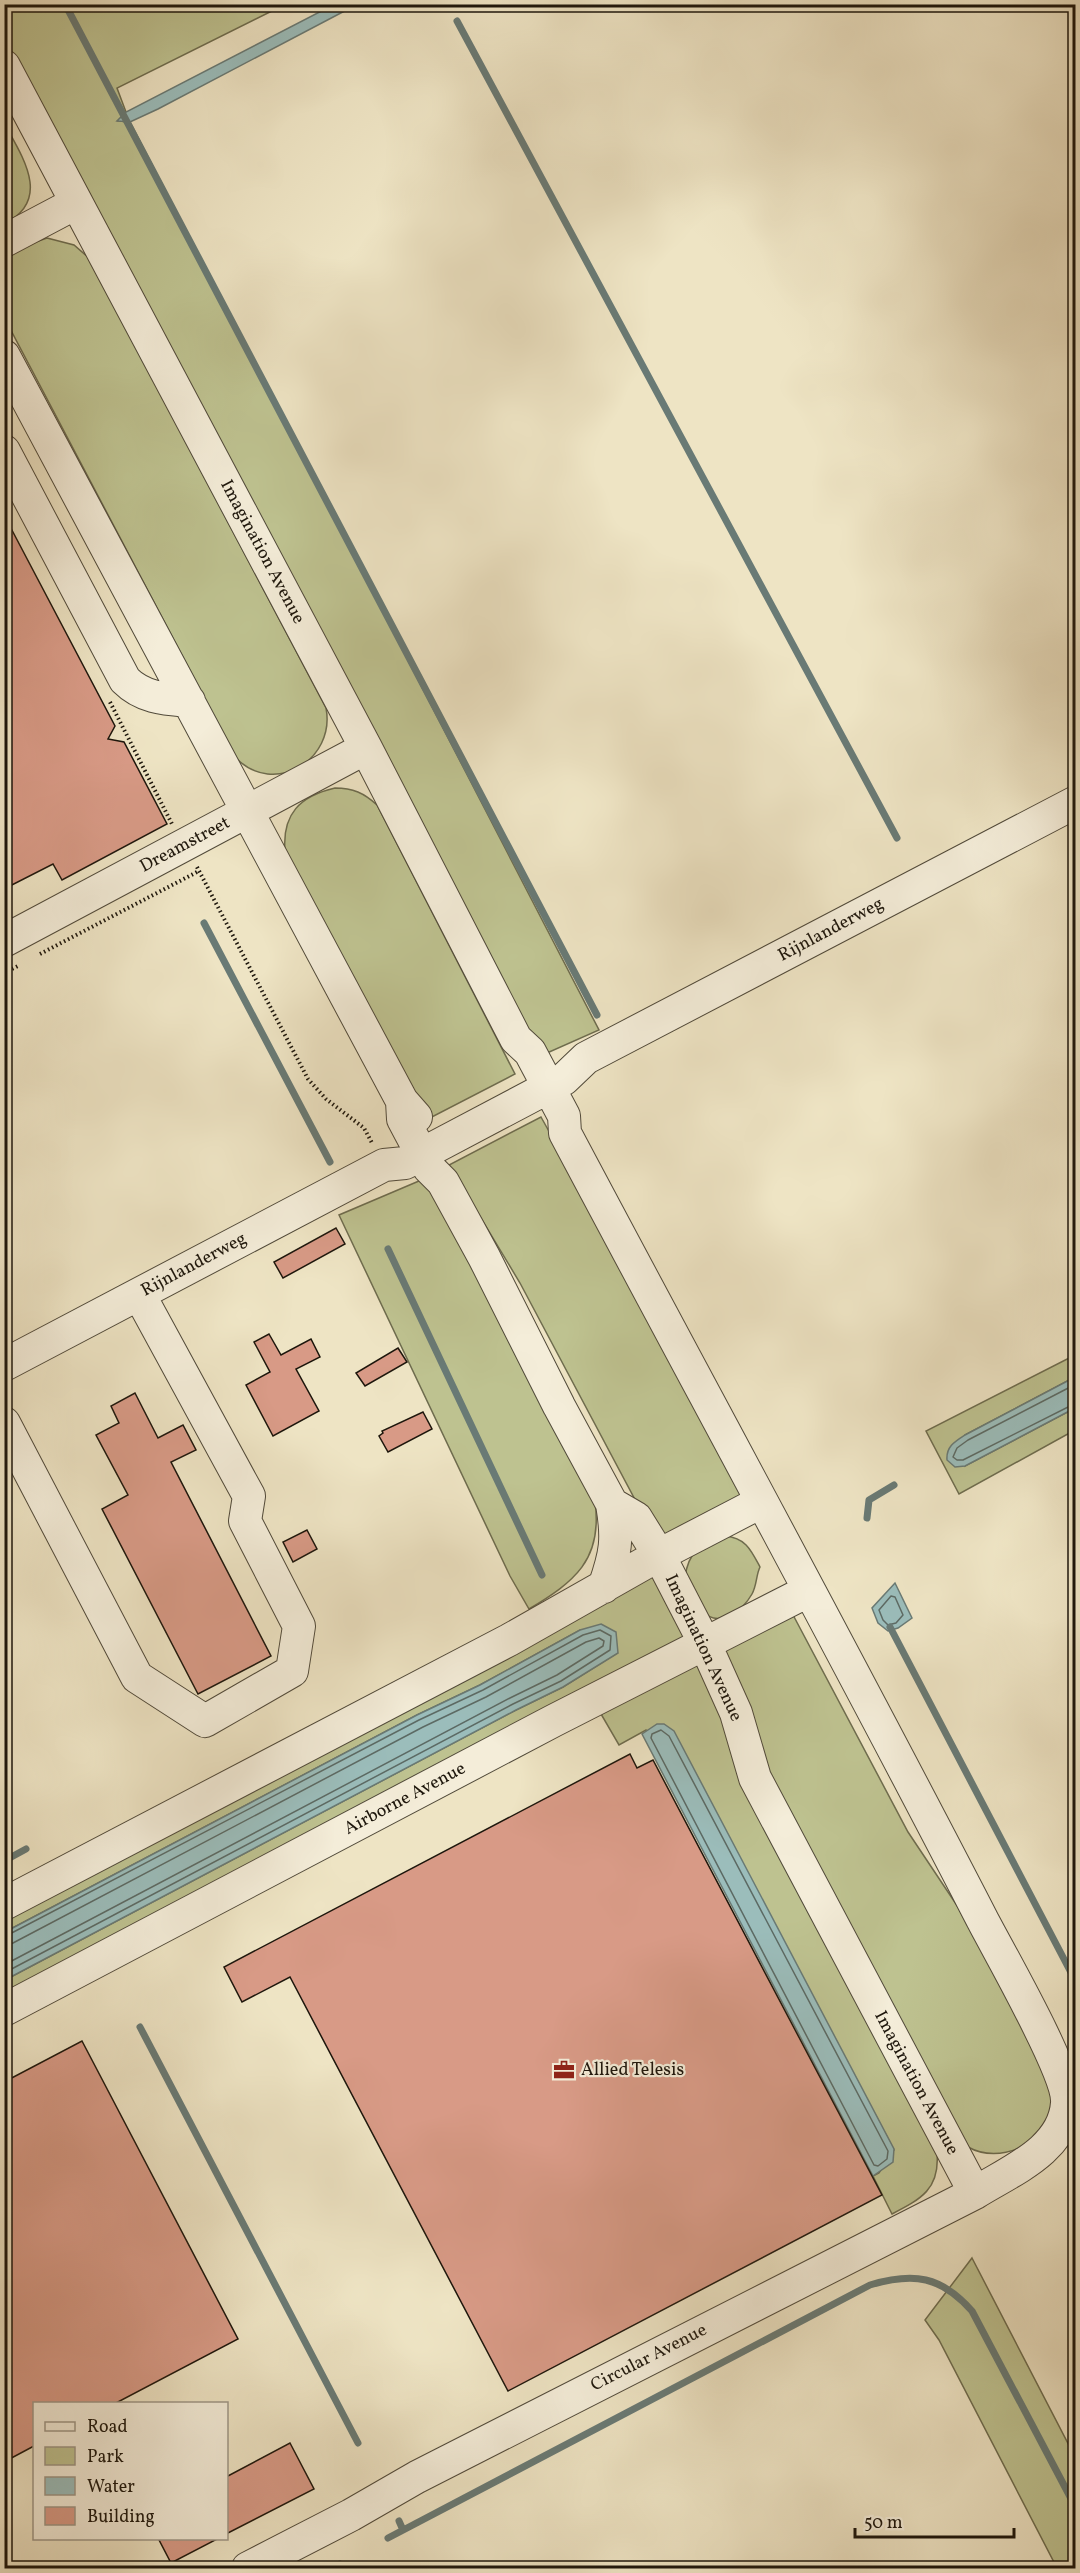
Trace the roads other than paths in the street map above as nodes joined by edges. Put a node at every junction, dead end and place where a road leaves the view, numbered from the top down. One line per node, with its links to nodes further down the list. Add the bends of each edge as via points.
1 (4, 66): 2 (street, Imagination Avenue)
2 (76, 203): 3 (street); 7 (street, Imagination Avenue)
3 (4, 241)
4 (4, 356): 6 (street)
5 (4, 451): 6 (street, via 125,681 145,695)
6 (189, 700): 9 (street)
7 (366, 748): 9 (street, Dreamstreet); 11 (street, Imagination Avenue, via 516,1039 530,1052)
8 (1076, 802): 11 (street, Rijnlanderweg, via 586,1058 554,1063)
9 (248, 811): 10 (street, Dreamstreet); 12 (street, via 402,1101 414,1113)
10 (15, 952)
11 (537, 1083): 12 (street, Rijnlanderweg); 16 (street, Imagination Avenue, via 551,1123 565,1133)
12 (423, 1143): 13 (street, Rijnlanderweg, via 396,1147 384,1165); 17 (street, via 440,1163 443,1182)
13 (139, 1294): 14 (street, Rijnlanderweg); 15 (street, via 249,1496 245,1521 299,1626 292,1671 205,1721 137,1677)
14 (4, 1365)
15 (4, 1423)
16 (761, 1502): 18 (street); 20 (street, Imagination Avenue)
17 (612, 1504): 18 (street, Imagination Avenue, via 636,1518); 19 (street, via 616,1533)
18 (659, 1555): 19 (street); 21 (street, Imagination Avenue)
19 (604, 1587): 22 (street)
20 (808, 1591): 21 (street, Airborne Avenue); 24 (street, Imagination Avenue, via 1054,2058 1068,2100 1063,2126)
21 (705, 1644): 23 (street, Airborne Avenue); 25 (street, Imagination Avenue, via 736,1713 755,1778)
22 (4, 1904)
23 (4, 2010)
24 (1048, 2145): 25 (street, Circular Avenue)
25 (975, 2193): 26 (street, Circular Avenue, via 417,2476)
26 (248, 2568)

